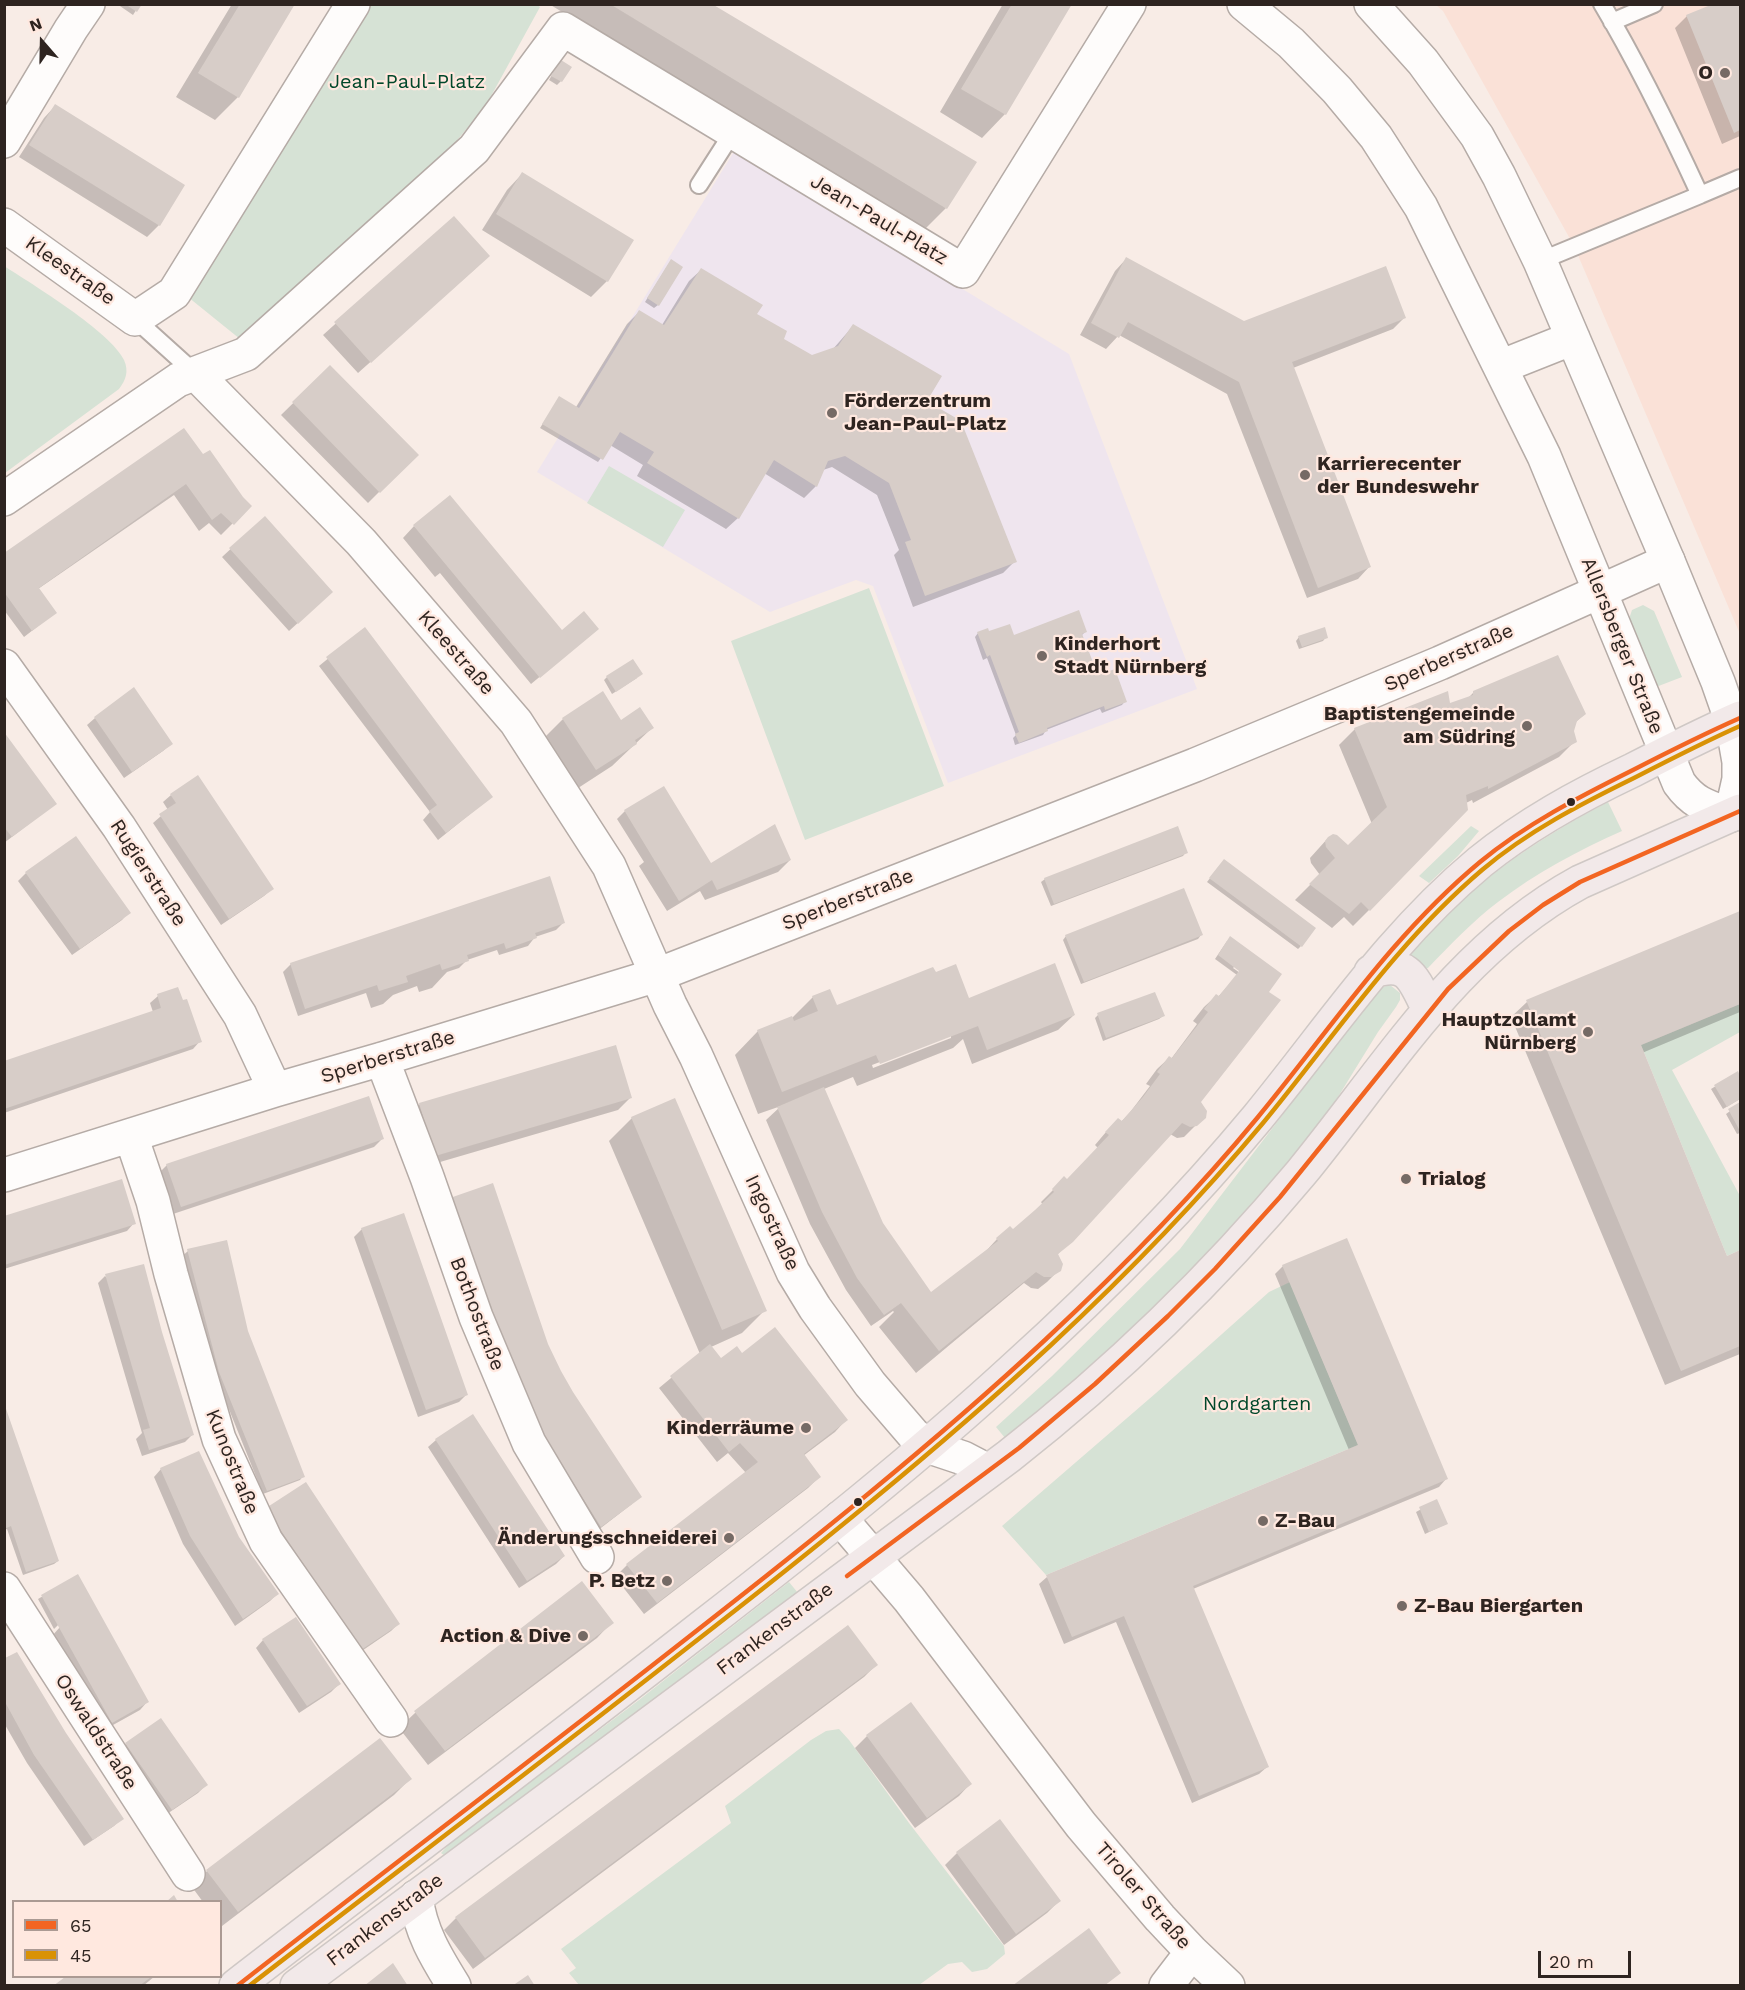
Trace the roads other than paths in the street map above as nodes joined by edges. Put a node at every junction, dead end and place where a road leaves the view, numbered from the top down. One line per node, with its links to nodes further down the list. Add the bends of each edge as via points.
1 (88, 4): 10 (street)
2 (353, 4): 16 (street, via 174,293)
3 (1129, 4): 9 (street, Jean-Paul-Platz, via 963,271)
4 (1244, 4): 18 (street, Allersberger Straße, via 1324,75 1382,146 1431,225)
5 (1371, 4): 15 (street, via 1423,62 1477,136)
6 (1602, 4): 8 (lane)
7 (1654, 4): 8 (lane)
8 (1612, 22): 13 (lane, via 1669,127)
9 (733, 132): 12 (lane); 19 (street, Jean-Paul-Platz, via 563,29 474,149 246,354)
10 (4, 141)
11 (1740, 178): 13 (lane)
12 (699, 186)
13 (1700, 195): 15 (lane)
14 (4, 225): 16 (street, Kleestraße)
15 (1540, 261): 17 (street)
16 (135, 319): 19 (lane)
17 (1573, 339): 18 (street); 21 (street)
18 (1500, 367): 22 (street, Allersberger Straße, via 1540,448)
19 (196, 374): 20 (street, via 178,380); 28 (street, Kleestraße, via 361,542 516,722 609,866)
20 (4, 499)
21 (1668, 561): 22 (street, Sperberstraße); 24 (street)
22 (1600, 591): 25 (street, Allersberger Straße); 28 (street, Sperberstraße, via 1440,663 1206,760)
23 (4, 666): 31 (street, Rugierstraße, via 119,827 234,1005)
24 (1736, 720): 25 (main road, Frankenstraße); 26 (street)
25 (1666, 753): 26 (street, Allersberger Straße, via 1689,796 1699,803); 27 (main road, Frankenstraße, via 1570,801 1514,836 1446,893)
26 (1736, 813): 29 (main road, Frankenstraße, via 1557,895 1491,945)
27 (1371, 972): 29 (main road, via 1388,967 1404,970); 34 (main road, Frankenstraße, via 1259,1115 1157,1231 1044,1341)
28 (657, 975): 30 (street, Sperberstraße); 34 (street, Ingostraße, via 793,1272 841,1347 900,1421)
29 (1429, 1010): 35 (main road, Frankenstraße, via 1300,1173 1214,1269 1093,1387)
30 (382, 1059): 31 (street, Sperberstraße); 38 (street, Bothostraße, via 476,1317 529,1443)
31 (275, 1090): 32 (street, Sperberstraße)
32 (131, 1136): 33 (street, Sperberstraße); 40 (street, Kunostraße, via 223,1449 266,1541)
33 (4, 1175)
34 (927, 1446): 35 (street); 36 (main road, Frankenstraße)
35 (988, 1471): 37 (main road, Frankenstraße)
36 (840, 1518): 37 (street, Tiroler Straße); 44 (main road, Frankenstraße)
37 (873, 1556): 42 (main road, Frankenstraße); 43 (street, Tiroler Straße, via 1081,1825)
38 (597, 1557)
39 (4, 1589): 41 (street, Oswaldstraße)
40 (391, 1720)
41 (188, 1874)
42 (416, 1897): 45 (main road, Frankenstraße); 46 (street, via 427,1941)
43 (1192, 1952): 47 (street); 48 (street, Tiroler Straße)
44 (236, 1986)
45 (297, 1986)
46 (454, 1986)
47 (1166, 1986)
48 (1228, 1986)

